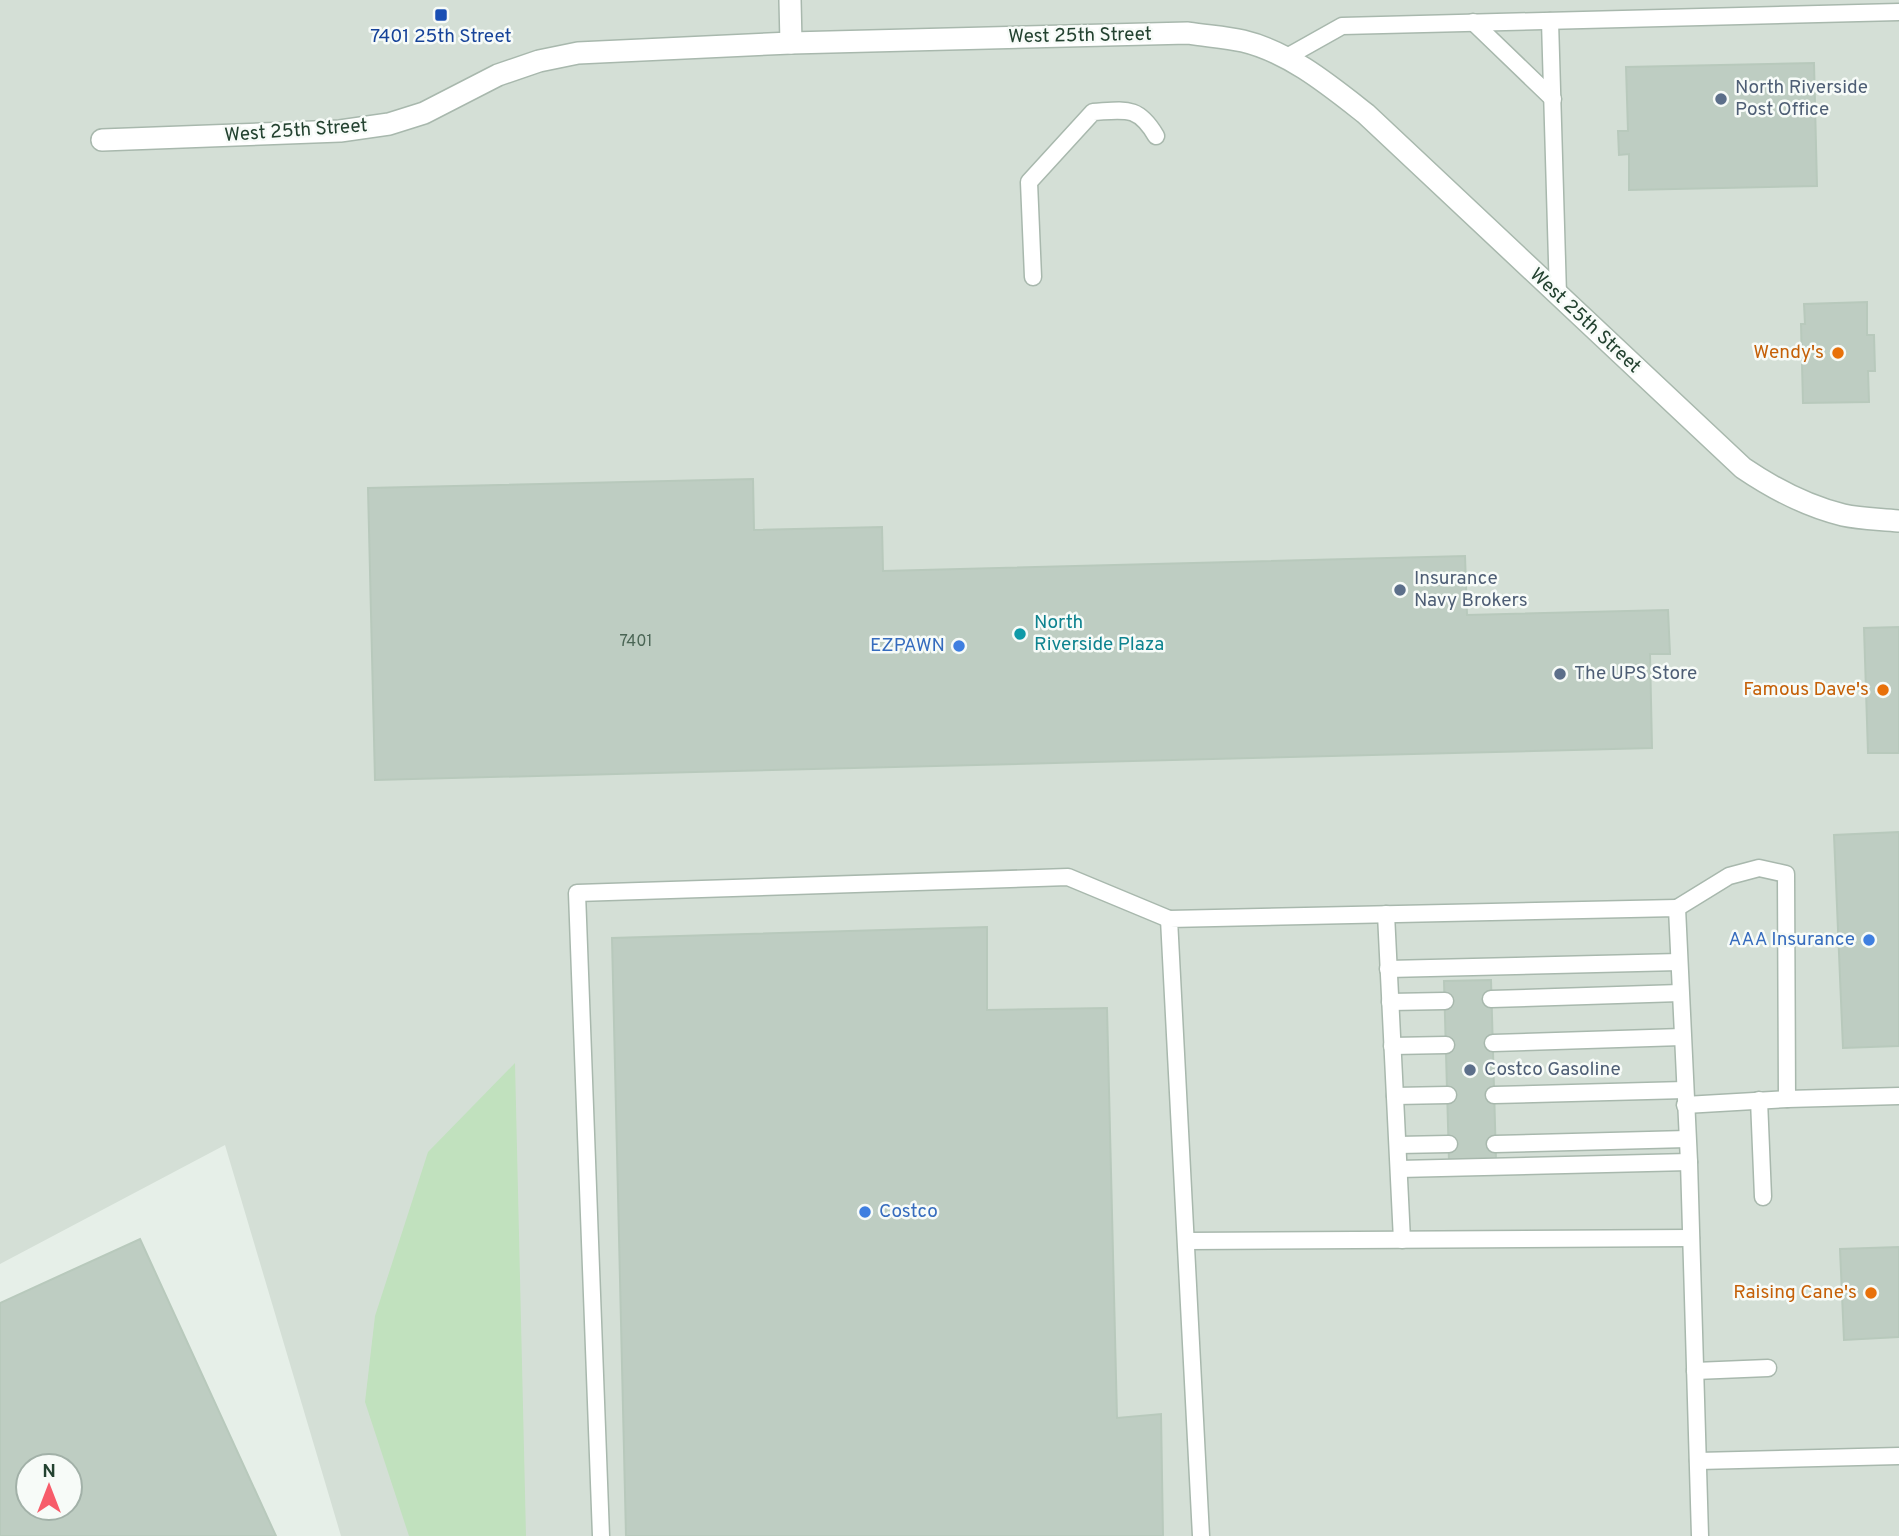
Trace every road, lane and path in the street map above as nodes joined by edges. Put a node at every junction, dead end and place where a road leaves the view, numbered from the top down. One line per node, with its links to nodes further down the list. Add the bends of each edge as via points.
1 (790, 0): 5 (street)
2 (1899, 12): 3 (lane)
3 (1550, 21): 4 (lane); 7 (lane)
4 (1473, 22): 6 (lane, via 1342,26); 7 (lane)
5 (791, 43): 6 (street, West 25th Street, via 1188,33 1245,42); 9 (street, West 25th Street, via 601,52 538,61 498,75 424,113 340,131)
6 (1285, 58): 11 (street, West 25th Street, via 1321,78 1366,114)
7 (1553, 99): 11 (lane)
8 (1156, 136): 10 (lane, via 1138,114 1093,112 1029,182)
9 (102, 140)
10 (1033, 276)
11 (1558, 295): 12 (street, West 25th Street, via 1733,461 1773,488 1845,516)
12 (1899, 521)
13 (1676, 908): 14 (lane); 16 (lane); 31 (lane, via 1729,876 1759,868 1786,874)
14 (1385, 914): 15 (lane); 17 (lane)
15 (1169, 919): 42 (lane); 47 (lane, via 1068,877 577,893)
16 (1679, 962): 17 (lane); 18 (lane)
17 (1388, 969): 21 (lane)
18 (1680, 993): 19 (lane); 22 (lane)
19 (1492, 999)
20 (1445, 1001): 21 (lane)
21 (1390, 1002): 25 (lane)
22 (1682, 1037): 23 (lane); 30 (lane)
23 (1493, 1043)
24 (1446, 1045): 25 (lane)
25 (1392, 1046): 29 (lane)
26 (1448, 1095): 29 (lane)
27 (1494, 1095): 30 (lane)
28 (1899, 1096): 31 (lane)
29 (1395, 1097): 36 (lane)
30 (1685, 1098): 32 (lane); 33 (lane)
31 (1787, 1099): 32 (lane)
32 (1759, 1100): 39 (lane)
33 (1687, 1139): 34 (lane); 37 (lane)
34 (1495, 1143)
35 (1449, 1144): 36 (lane)
36 (1398, 1145): 38 (lane)
37 (1689, 1162): 38 (lane); 40 (lane)
38 (1399, 1169): 41 (lane)
39 (1763, 1197)
40 (1691, 1238): 41 (lane); 44 (lane)
41 (1402, 1240): 42 (lane)
42 (1187, 1241): 48 (lane)
43 (1768, 1368): 44 (lane)
44 (1695, 1371): 46 (lane)
45 (1899, 1457): 46 (lane)
46 (1698, 1461): 49 (lane)
47 (601, 1536)
48 (1201, 1536)
49 (1700, 1536)

